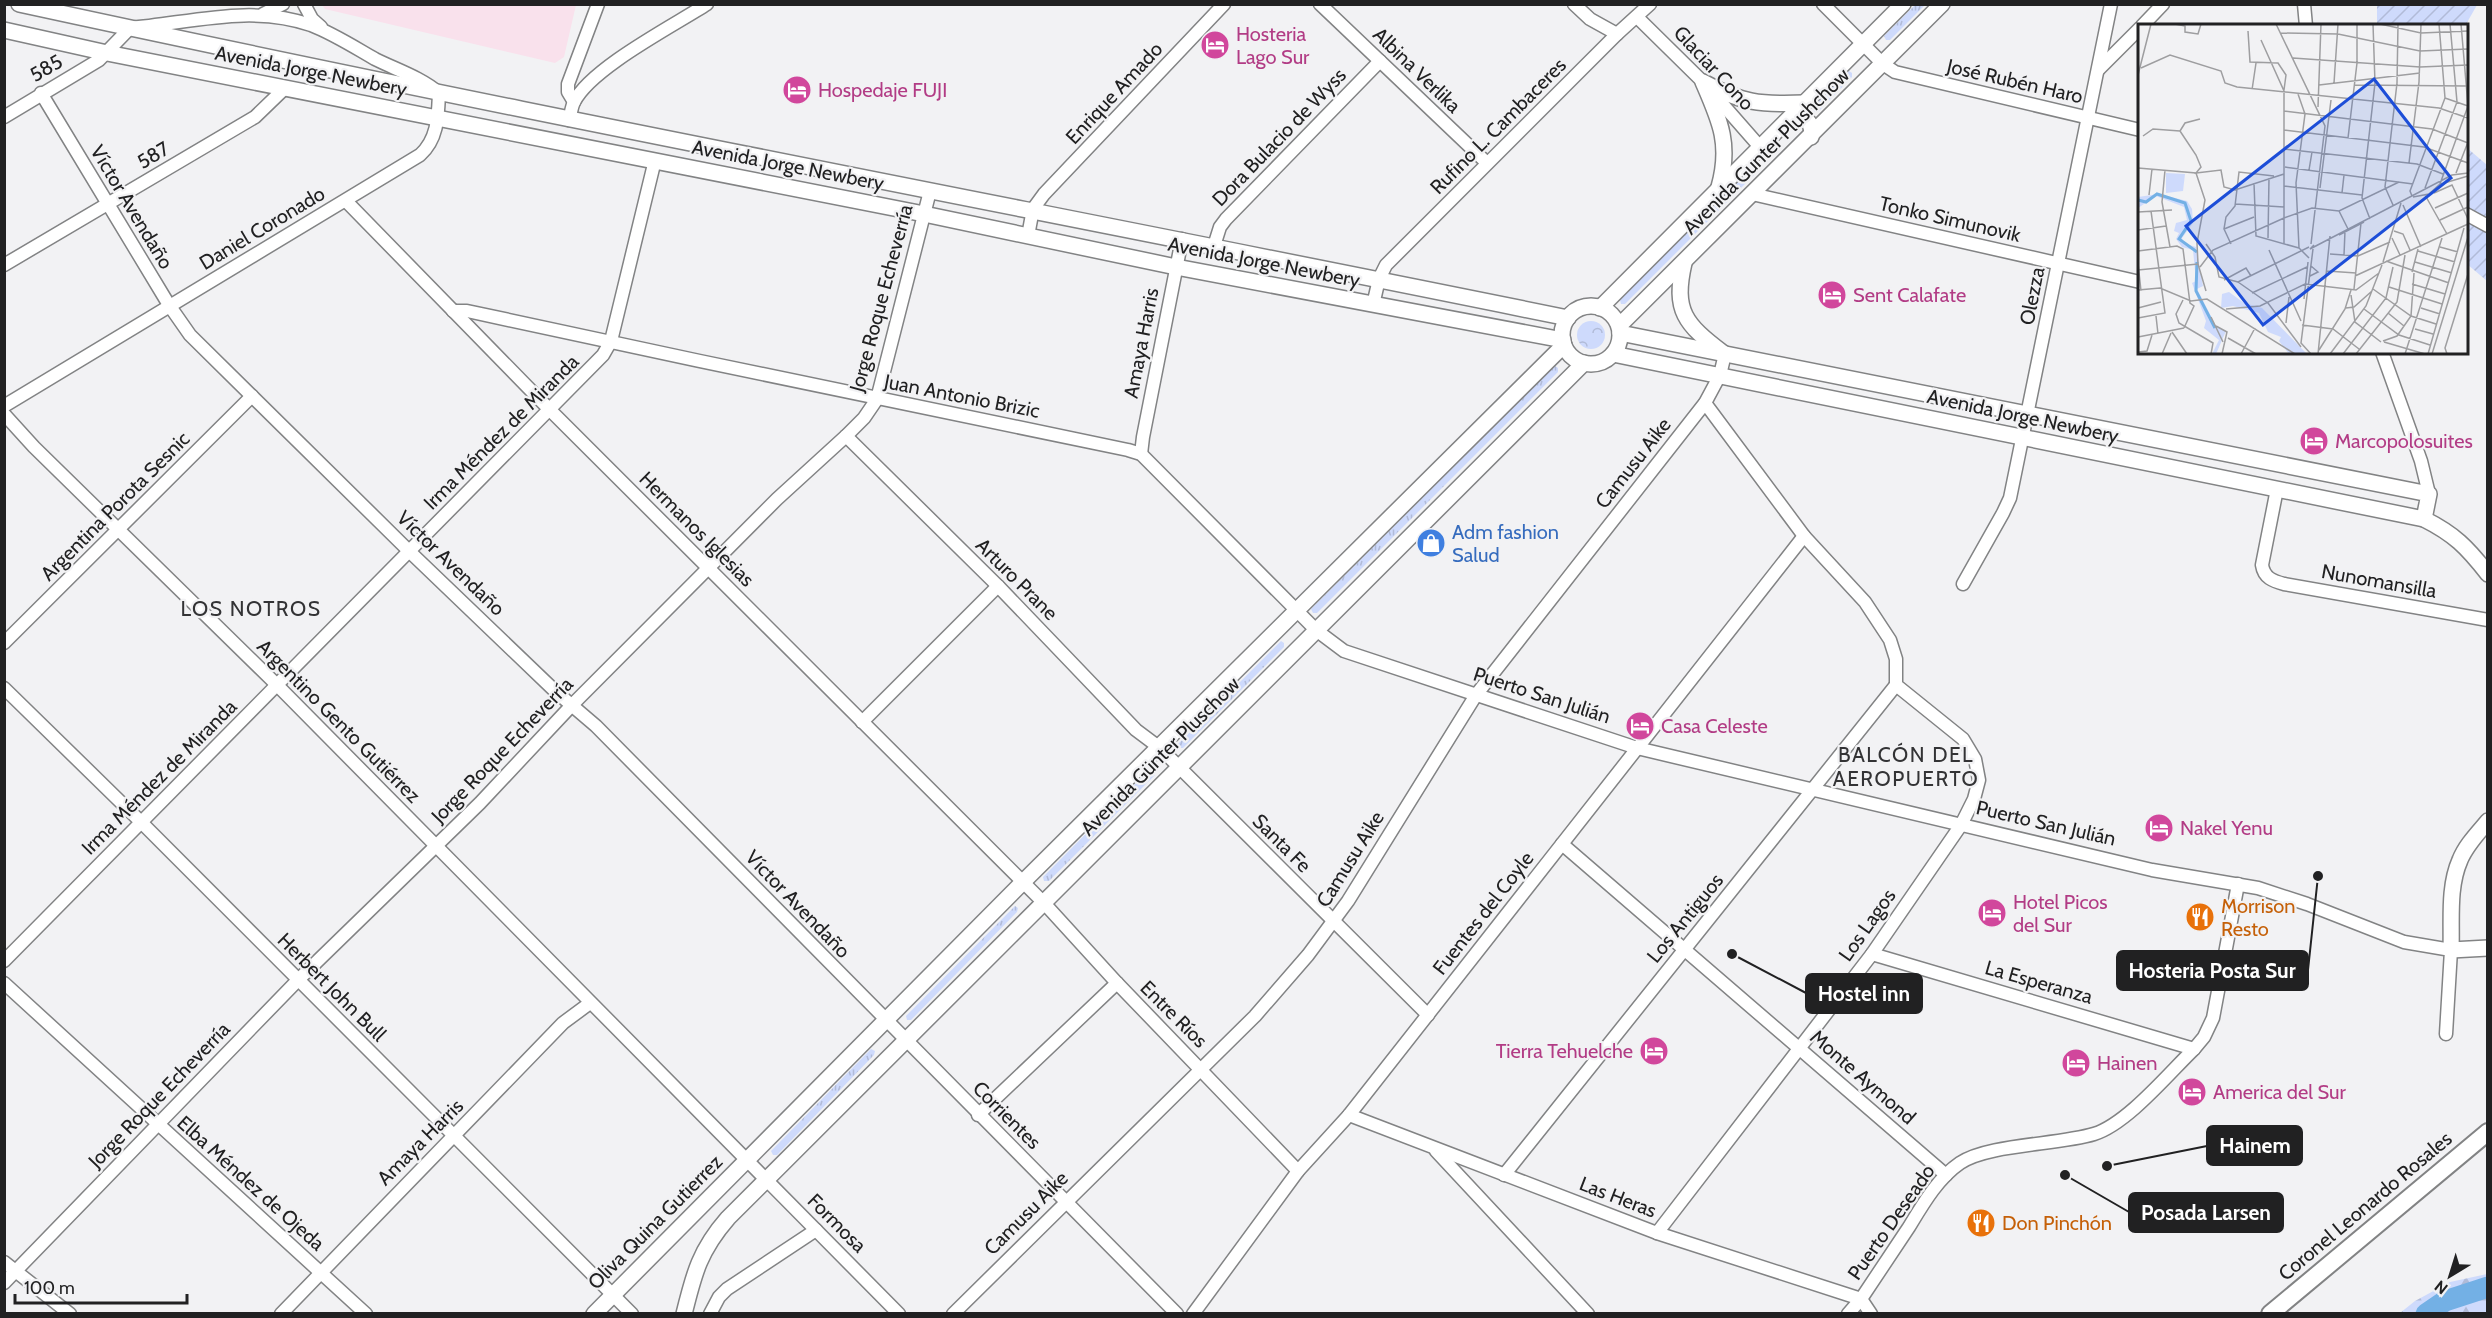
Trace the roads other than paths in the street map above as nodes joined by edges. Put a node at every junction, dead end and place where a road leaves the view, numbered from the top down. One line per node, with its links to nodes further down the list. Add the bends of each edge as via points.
1 (19, 4): 20 (street, Avenida Jorge Newbery)
2 (283, 4): 16 (street)
3 (304, 4): 23 (street, via 312,19)
4 (598, 4): 34 (street, via 568,84)
5 (707, 4): 34 (street, via 620,58)
6 (1224, 4): 52 (street, Enrique Amado)
7 (1320, 4): 27 (street, Albina Verlika)
8 (1574, 4): 24 (street, via 1590,19)
9 (1650, 4): 17 (street, Rufino L. Cambaceres)
10 (1823, 4): 25 (street)
11 (1903, 4): 25 (street, Avenida Gunter Plushchow)
12 (1942, 4): 28 (street, Avenida Gunter Plushchow)
13 (2111, 4): 29 (street, Olezza)
14 (2163, 4): 18 (street)
15 (2304, 4): 19 (street)
16 (260, 15): 20 (street); 23 (street, via 299,21)
17 (1637, 17): 24 (street, Rufino L. Cambaceres); 30 (street, Glaciar Cono)
18 (2144, 24)
19 (2306, 24)
20 (130, 28): 26 (street, 585); 33 (street, Avenida Jorge Newbery)
21 (4, 30): 26 (street, Avenida Jorge Newbery)
22 (2138, 30): 29 (street)
23 (326, 31): 33 (street, via 426,82)
24 (1617, 34): 45 (street, Rufino L. Cambaceres)
25 (1863, 44): 28 (street); 35 (street, Avenida Gunter Plushchow)
26 (107, 52): 31 (street, Avenida Jorge Newbery); 32 (street, 585)
27 (1380, 61): 45 (street, Albina Verlika); 58 (street, Dora Bulacio de Wyss, via 1226,219)
28 (1883, 64): 39 (street, José Rubén Haro, via 1901,74); 42 (street, Avenida Gunter Plushchow)
29 (2097, 71): 39 (street, Olezza)
30 (1702, 82): 35 (street, via 1743,101); 43 (street, Glaciar Cono); 47 (street, via 1724,133 1725,157)
31 (285, 88): 37 (street, Avenida Jorge Newbery); 51 (street, 587, via 255,117)
32 (41, 93): 36 (street, 585); 51 (street, Víctor Avendaño)
33 (439, 93): 37 (street, Daniel Coronado); 40 (street, Avenida Jorge Newbery)
34 (574, 102): 40 (street)
35 (1804, 103): 38 (street, Avenida Gunter Plushchow)
36 (4, 117)
37 (438, 117): 44 (street, Avenida Jorge Newbery); 50 (street, Daniel Coronado, via 427,149)
38 (1791, 117): 42 (street, via 1808,120 1812,128); 43 (street, Avenida Gunter Plushchow)
39 (2088, 118): 41 (street, José Rubén Haro); 60 (street, Olezza)
40 (569, 120): 48 (street, Avenida Jorge Newbery)
41 (2138, 130)
42 (1810, 137): 46 (street, Avenida Gunter Plushchow)
43 (1760, 147): 46 (street, via 1767,165); 47 (street, Avenida Gunter Plushchow)
44 (655, 160): 53 (street, Avenida Jorge Newbery); 71 (street, Irma Méndez de Miranda)
45 (1487, 163): 63 (street, Rufino L. Cambaceres, via 1386,265)
46 (1779, 167): 49 (street, Avenida Gunter Plushchow)
47 (1718, 189): 67 (street, Avenida Gunter Plushchow)
48 (930, 191): 52 (street, Avenida Jorge Newbery); 53 (street, Jorge Roque Echeverría)
49 (1752, 194): 59 (street, Avenida Gunter Plushchow); 60 (street, Tonko Simunovik)
50 (346, 201): 65 (street, Daniel Coronado); 68 (street, Hermanos Iglesias)
51 (108, 205): 61 (street, 587); 65 (street, Víctor Avendaño)
52 (1033, 209): 56 (street); 57 (street, Avenida Jorge Newbery)
53 (924, 214): 56 (street, Avenida Jorge Newbery); 79 (street, Jorge Roque Echeverría)
54 (2468, 215): 55 (street)
55 (2487, 226)
56 (1028, 236): 62 (street, Avenida Jorge Newbery)
57 (1182, 239): 58 (street, Avenida Jorge Newbery); 62 (street, Amaya Harris)
58 (1214, 246): 63 (street, Avenida Jorge Newbery)
59 (1684, 262): 70 (street, Avenida Gunter Plushchow); 74 (street, via 1678,297 1691,326)
60 (2058, 264): 64 (street, Tonko Simunovik); 84 (street, Olezza)
61 (4, 265)
62 (1176, 267): 66 (street, Avenida Jorge Newbery); 88 (street, Amaya Harris)
63 (1378, 279): 66 (street); 69 (street, Avenida Jorge Newbery)
64 (2138, 282)
65 (169, 305): 78 (street, Víctor Avendaño, via 190,336); 81 (street, Daniel Coronado)
66 (1373, 305): 72 (street, Avenida Jorge Newbery)
67 (1600, 308): 69 (street, via 1582,308); 70 (street, via 1611,314)
68 (453, 311): 71 (street, Juan Antonio Brizic); 82 (street, Hermanos Iglesias)
69 (1568, 318): 72 (street)
70 (1619, 330): 73 (street, via 1620,340); 74 (street, Avenida Jorge Newbery)
71 (611, 342): 79 (street, Juan Antonio Brizic); 82 (street, Irma Méndez de Miranda, via 603,356)
72 (1564, 342): 76 (street, via 1574,358); 100 (street, Avenida Günter Pluschow)
73 (1613, 354): 76 (street, via 1600,363); 77 (street, Avenida Jorge Newbery)
74 (1725, 354): 77 (street, Camusu Aike); 84 (street, Avenida Jorge Newbery)
75 (2383, 354): 91 (street)
76 (1584, 363): 102 (street, Avenida Günter Pluschow)
77 (1720, 375): 80 (street, Camusu Aike); 86 (street, Avenida Jorge Newbery)
78 (252, 396): 93 (street, Argentina Porota Sesnic); 95 (street, Víctor Avendaño)
79 (877, 399): 85 (street, Jorge Roque Echeverría); 88 (street, Juan Antonio Brizic)
80 (1704, 403): 94 (street); 107 (street, Camusu Aike)
81 (4, 406)
82 (551, 411): 95 (street, Irma Méndez de Miranda); 96 (street, Hermanos Iglesias)
83 (4, 414): 93 (street, Argentino Gento Gutiérrez)
84 (2028, 414): 86 (street, Olezza); 87 (street, Avenida Jorge Newbery)
85 (846, 436): 96 (street, Jorge Roque Echeverría); 99 (street, Arturo Prane)
86 (2024, 437): 89 (street, Avenida Jorge Newbery); 98 (street, Olezza, via 2010,498)
87 (2224, 453): 89 (street); 91 (street, Avenida Jorge Newbery)
88 (1142, 454): 100 (street)
89 (2220, 477): 90 (street, Avenida Jorge Newbery)
90 (2277, 489): 92 (street, Avenida Jorge Newbery); 101 (street, Nunomansilla, via 2262,558 2266,576 2284,584)
91 (2429, 494): 92 (street)
92 (2424, 519): 97 (street, Avenida Jorge Newbery, via 2459,539)
93 (119, 530): 103 (street, Argentina Porota Sesnic); 104 (street, Argentino Gento Gutiérrez)
94 (1804, 536): 105 (street, via 1865,602 1890,640 1896,659); 111 (street, Fuentes del Coyle)
95 (410, 552): 104 (street, Irma Méndez de Miranda); 108 (street, Víctor Avendaño)
96 (708, 568): 108 (street, Jorge Roque Echeverría); 109 (street, Hermanos Iglesias)
97 (2487, 574)
98 (1963, 584)
99 (998, 586): 109 (street); 110 (street, Arturo Prane, via 1136,730)
100 (1297, 611): 102 (street, Puerto San Julián); 110 (street, Avenida Günter Pluschow)
101 (2487, 620)
102 (1316, 630): 107 (street, Puerto San Julián, via 1344,651); 112 (street, Avenida Günter Pluschow)
103 (4, 643)
104 (277, 685): 115 (street, Irma Méndez de Miranda); 118 (street, Argentino Gento Gutiérrez)
105 (1896, 685): 113 (street, Los Antiguos); 116 (street, Los Lagos, via 1963,739 1975,759 1979,780)
106 (4, 688): 115 (street, Herbert John Bull)
107 (1476, 695): 111 (street, Puerto San Julián); 122 (street, Camusu Aike)
108 (572, 705): 118 (street, Jorge Roque Echeverría); 133 (street, Víctor Avendaño)
109 (862, 722): 119 (street, Hermanos Iglesias)
110 (1160, 748): 112 (street, Santa Fe); 119 (street, Avenida Günter Pluschow)
111 (1637, 748): 113 (street, Puerto San Julián); 117 (street, Fuentes del Coyle)
112 (1179, 767): 121 (street, Avenida Günter Pluschow); 122 (street, Santa Fe)
113 (1813, 789): 116 (street, Puerto San Julián); 124 (street, Los Antiguos)
114 (2487, 821): 125 (street, via 2464,852 2456,871)
115 (141, 822): 127 (street, Irma Méndez de Miranda); 128 (street, Herbert John Bull)
116 (1961, 825): 120 (street, Puerto San Julián, via 2152,870); 126 (street, Los Lagos)
117 (1562, 844): 124 (street, Monte Aymond); 132 (street, Fuentes del Coyle)
118 (435, 846): 128 (street, Jorge Roque Echeverría); 131 (street, Argentino Gento Gutiérrez)
119 (1022, 883): 121 (street, Entre Ríos); 133 (street, Avenida Günter Pluschow)
120 (2238, 884): 125 (street, Puerto San Julián, via 2290,898 2404,942); 136 (street, Puerto Deseado, via 2213,1018)
121 (1044, 903): 130 (street, Entre Ríos); 135 (street, Avenida Günter Pluschow)
122 (1334, 922): 132 (street, Santa Fe); 138 (street, Camusu Aike, via 1254,1016)
123 (2487, 948): 125 (street, Puerto San Julián)
124 (1685, 949): 137 (street, Monte Aymond); 147 (street, Los Antiguos)
125 (2451, 950): 134 (street)
126 (1872, 954): 136 (street, La Esperanza); 137 (street, Los Lagos)
127 (4, 961)
128 (298, 980): 141 (street, Jorge Roque Echeverría); 143 (street, Herbert John Bull)
129 (4, 983): 141 (street, Elba Méndez de Ojeda)
130 (1117, 983): 138 (street, Entre Ríos); 139 (street)
131 (590, 1003): 143 (street, Amaya Harris, via 563,1023); 145 (street, Argentino Gento Gutiérrez)
132 (1428, 1015): 140 (street, Fuentes del Coyle)
133 (885, 1021): 135 (street, Corrientes); 145 (street, Avenida Günter Pluschow)
134 (2446, 1034)
135 (906, 1040): 139 (street, Corrientes); 149 (street, Avenida Günter Pluschow)
136 (2194, 1048): 148 (street, Puerto Deseado, via 2128,1114 2108,1128 2071,1140 1974,1156)
137 (1800, 1049): 148 (street, Monte Aymond); 152 (street, Los Lagos)
138 (1201, 1069): 146 (street, Entre Ríos); 150 (street, Camusu Aike)
139 (978, 1115): 150 (street, Corrientes)
140 (1349, 1115): 144 (street, Las Heras); 146 (street, Fuentes del Coyle)
141 (158, 1124): 154 (street, Jorge Roque Echeverría); 155 (street, Elba Méndez de Ojeda)
142 (2487, 1132): 173 (main road, Coronel Leonardo Rosales)
143 (454, 1136): 155 (street, Amaya Harris); 157 (street, Herbert John Bull)
144 (1434, 1148): 147 (street, Las Heras); 170 (street)
145 (746, 1160): 149 (street, Formosa); 157 (street, Oliva Quina Gutierrez)
146 (1298, 1171): 169 (street, Fuentes del Coyle)
147 (1504, 1175): 152 (street, Las Heras)
148 (1946, 1175): 158 (street, Puerto Deseado)
149 (766, 1180): 151 (street, Formosa); 164 (street, Avenida Günter Pluschow, via 706,1246)
150 (1065, 1201): 167 (street, Camusu Aike); 168 (street, Corrientes)
151 (816, 1230): 165 (street, via 727,1289); 166 (street, Formosa)
152 (1657, 1233): 158 (street, Las Heras)
153 (4, 1262): 154 (street)
154 (14, 1271): 156 (street, Jorge Roque Echeverría); 159 (street)
155 (320, 1271): 160 (street, Amaya Harris); 161 (street, Elba Méndez de Ojeda)
156 (4, 1283)
157 (613, 1295): 162 (street, Oliva Quina Gutierrez); 163 (street, Herbert John Bull)
158 (1861, 1299): 171 (street, Puerto Deseado); 172 (street)
159 (70, 1314)
160 (281, 1314)
161 (366, 1314)
162 (594, 1314)
163 (632, 1314)
164 (684, 1314)
165 (710, 1314)
166 (899, 1314)
167 (953, 1314)
168 (1177, 1314)
169 (1193, 1314)
170 (1588, 1314)
171 (1848, 1314)
172 (1871, 1314)
173 (2270, 1314)

